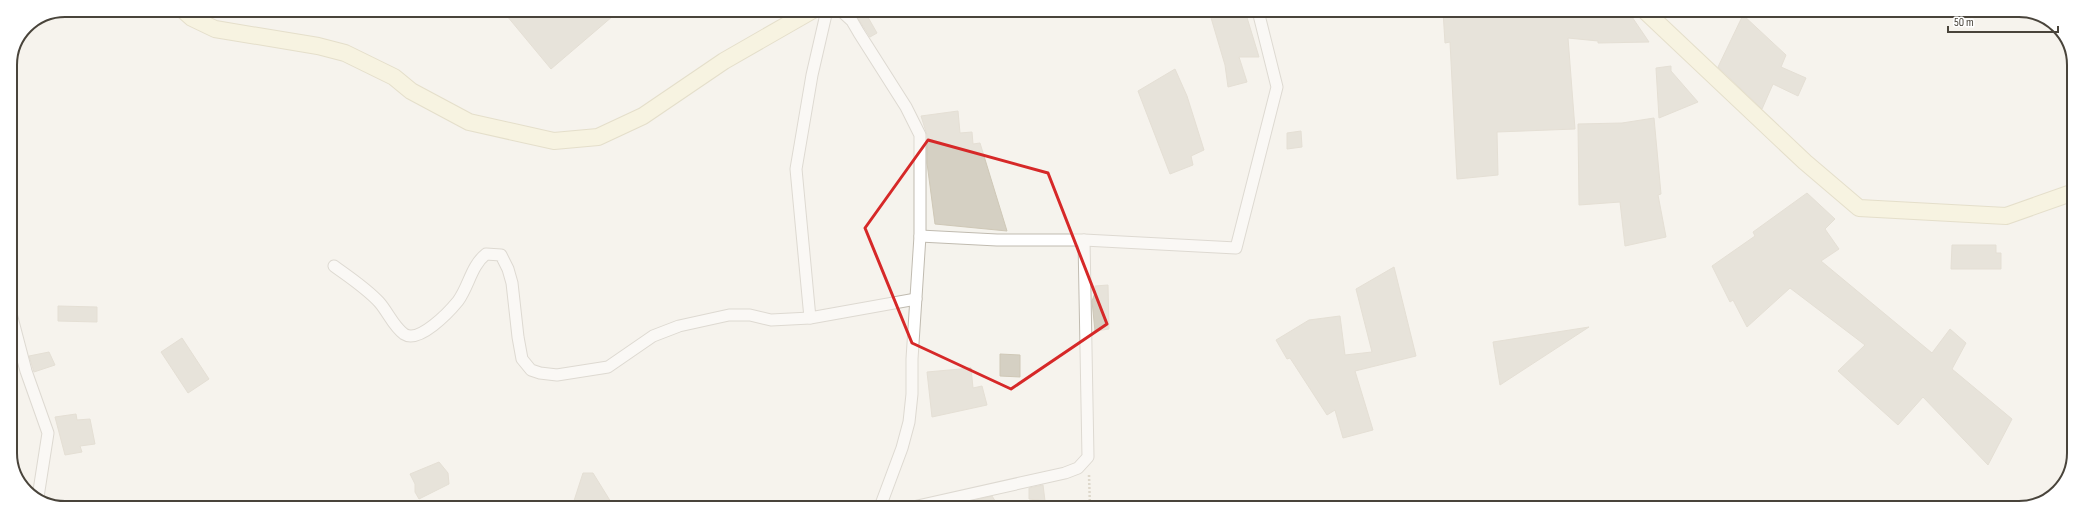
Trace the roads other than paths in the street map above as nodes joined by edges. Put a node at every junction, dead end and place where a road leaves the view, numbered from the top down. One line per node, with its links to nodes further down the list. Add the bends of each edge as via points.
1 (191, 17): 2 (street, via 215,30 318,46 344,53 394,77 411,91 468,122 554,141 598,137 642,116 724,61)
2 (801, 17)
3 (825, 17): 12 (street, via 812,75 796,169)
4 (848, 17): 8 (street, via 906,107 920,135)
5 (1260, 17): 9 (street, via 1278,87 1236,248)
6 (1651, 17): 7 (street, via 1805,162 1859,208 2006,216)
7 (2067, 194)
8 (920, 236): 9 (street, via 997,240); 11 (street)
9 (1084, 240): 16 (street, via 1088,457 1078,468 1065,473)
10 (334, 266): 12 (street, via 379,302 397,328 412,336 449,312 460,298 480,259 486,254 501,255 512,283 522,359 531,370 557,375 608,367 653,336 679,326 729,315 750,315 771,320)
11 (916, 299): 12 (street); 15 (street, via 912,394 908,422 902,448)
12 (810, 318)
13 (17, 337): 14 (street, via 48,433)
14 (39, 493)
15 (882, 501)
16 (941, 501)

